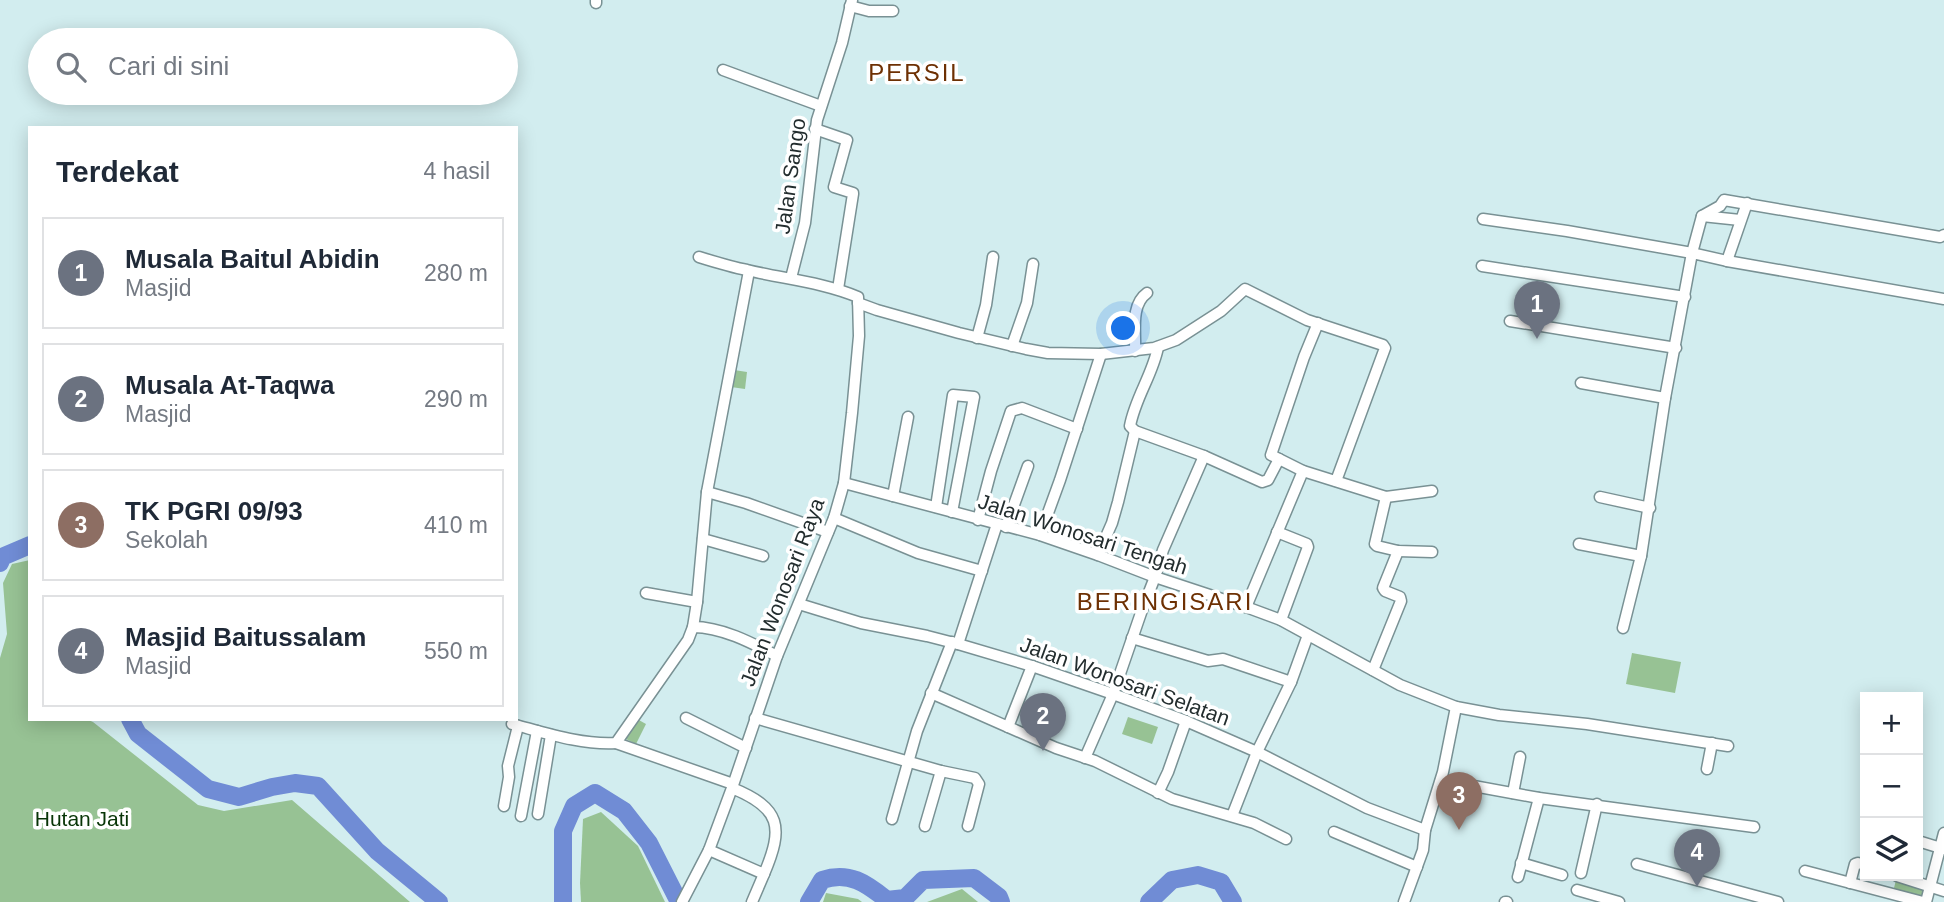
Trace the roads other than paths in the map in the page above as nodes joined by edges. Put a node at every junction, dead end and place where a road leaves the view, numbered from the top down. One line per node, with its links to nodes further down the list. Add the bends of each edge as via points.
1 (851, 3): 2 (street, via 869,11); 4 (street, Jalan Sango)
2 (893, 11)
3 (723, 70): 4 (street)
4 (821, 106): 5 (street, Jalan Sango)
5 (815, 129): 18 (street, Jalan Sango, via 805,223); 19 (street, via 847,139 834,187 853,194)
6 (1747, 203): 7 (street, via 1723,200); 9 (street); 10 (street)
7 (1702, 216): 9 (street); 11 (street)
8 (1483, 219): 11 (street)
9 (1740, 220): 14 (street)
10 (1944, 235)
11 (1692, 253): 14 (street); 21 (street)
12 (699, 257): 17 (street)
13 (993, 257): 26 (street)
14 (1727, 261): 22 (street)
15 (1033, 264): 27 (street, via 1027,303)
16 (1482, 266): 21 (street)
17 (748, 271): 18 (street); 44 (street)
18 (791, 278): 19 (street)
19 (838, 289): 23 (street)
20 (1147, 293): 30 (street, via 1136,311)
21 (1685, 297): 29 (street)
22 (1944, 299)
23 (858, 300): 26 (street, via 877,310); 42 (street, Jalan Wonosari Raya, via 859,336)
24 (1510, 321): 29 (street)
25 (1318, 323): 28 (street, via 1245,289 1186,336); 38 (street, via 1270,452); 41 (street, via 1383,345 1384,352)
26 (977, 338): 27 (street)
27 (1012, 346): 31 (street, via 1048,353)
28 (1158, 346): 30 (street); 36 (street, via 1130,423)
29 (1676, 348): 33 (street)
30 (1135, 351): 31 (street)
31 (1101, 354): 35 (street)
32 (1581, 383): 33 (street)
33 (1665, 398): 49 (street)
34 (908, 417): 45 (street)
35 (1077, 429): 52 (street, via 1022,408 1012,411); 56 (street)
36 (1135, 431): 37 (street); 61 (street, via 1118,502)
37 (1204, 456): 38 (street, via 1262,482 1268,480); 65 (street)
38 (1279, 459): 40 (street)
39 (1028, 466): 53 (street)
40 (1303, 471): 41 (street); 55 (street)
41 (1335, 481): 46 (street)
42 (844, 483): 45 (street, Jalan Wonosari Tengah); 51 (street, Jalan Wonosari Raya)
43 (1432, 491): 46 (street)
44 (707, 492): 54 (street); 57 (street)
45 (893, 496): 48 (street, Jalan Wonosari Tengah)
46 (1386, 497): 59 (street, via 1375,544)
47 (1600, 497): 49 (street)
48 (936, 507): 50 (street, Jalan Wonosari Tengah); 50 (street, via 953,395 972,396)
49 (1650, 508): 63 (street)
50 (952, 512): 52 (street, Jalan Wonosari Tengah)
51 (834, 518): 54 (street, Jalan Wonosari Raya); 64 (street, via 918,553)
52 (978, 520): 53 (street, Jalan Wonosari Tengah)
53 (1001, 525): 56 (street, Jalan Wonosari Tengah); 64 (street)
54 (828, 532): 68 (street, Jalan Wonosari Raya)
55 (1277, 532): 69 (street); 70 (street, via 1308,547)
56 (1040, 535): 61 (street, Jalan Wonosari Tengah)
57 (703, 539): 62 (street); 67 (street)
58 (1579, 544): 63 (street)
59 (1398, 551): 60 (street); 78 (street, via 1383,588 1401,601)
60 (1432, 552)
61 (1098, 555): 65 (street, Jalan Wonosari Tengah)
62 (763, 556)
63 (1641, 556): 72 (street)
64 (982, 572): 75 (street)
65 (1155, 577): 69 (street, Jalan Wonosari Tengah); 74 (street)
66 (646, 593): 67 (street)
67 (697, 602): 71 (street)
68 (799, 604): 75 (street, Jalan Wonosari Selatan); 76 (street, Jalan Wonosari Raya)
69 (1246, 607): 70 (street, Jalan Wonosari Tengah)
70 (1280, 620): 73 (street, Jalan Wonosari Tengah)
71 (693, 627): 76 (street, via 749,642); 89 (street, via 680,653)
72 (1623, 628)
73 (1308, 635): 78 (street, Jalan Wonosari Tengah); 79 (street)
74 (1132, 638): 79 (street, via 1208,661 1223,659); 81 (street)
75 (955, 643): 77 (street, Jalan Wonosari Selatan); 80 (street)
76 (777, 656): 84 (street, Jalan Wonosari Raya)
77 (1032, 666): 81 (street, Jalan Wonosari Selatan); 86 (street)
78 (1373, 670): 82 (street, Jalan Wonosari Tengah)
79 (1291, 682): 93 (street)
80 (931, 693): 86 (street); 96 (street)
81 (1113, 694): 85 (street, Jalan Wonosari Selatan); 94 (street)
82 (1456, 707): 90 (street, Jalan Wonosari Tengah); 99 (street)
83 (685, 718): 92 (street)
84 (755, 718): 92 (street, Jalan Wonosari Raya); 96 (street)
85 (1186, 720): 93 (street, Jalan Wonosari Selatan); 103 (street)
86 (1008, 727): 94 (street)
87 (537, 731): 88 (street); 101 (street, via 515,725); 102 (street)
88 (551, 735): 89 (street); 108 (street)
89 (616, 743): 100 (street)
90 (1712, 743): 91 (street, Jalan Wonosari Tengah); 97 (street)
91 (1728, 746)
92 (746, 748): 100 (street, Jalan Wonosari Raya)
93 (1257, 752): 110 (street); 115 (street, Jalan Wonosari Selatan, via 1367,808)
94 (1085, 758): 103 (street)
95 (1520, 758): 104 (street)
96 (909, 761): 98 (street); 111 (street)
97 (1707, 769)
98 (941, 771): 112 (street); 113 (street, via 978,780)
99 (1441, 780): 104 (street); 115 (street)
100 (733, 786): 121 (street, Jalan Wonosari Raya); 128 (street, via 755,797 773,816 775,840)
101 (507, 790): 102 (street); 107 (street)
102 (526, 792): 109 (street)
103 (1157, 793): 110 (street)
104 (1513, 793): 105 (street)
105 (1539, 798): 106 (street); 122 (street)
106 (1597, 804): 114 (street); 127 (street)
107 (503, 806)
108 (538, 814)
109 (521, 816)
110 (1232, 816): 118 (street)
111 (892, 819)
112 (925, 826)
113 (968, 826)
114 (1754, 827)
115 (1425, 830): 125 (street)
116 (1334, 832): 125 (street)
117 (1944, 833): 120 (street)
118 (1286, 839)
119 (1923, 843): 120 (street)
120 (1942, 849): 133 (street)
121 (709, 850): 128 (street); 136 (street, Jalan Wonosari Raya)
122 (1521, 863): 129 (street); 130 (street)
123 (1860, 863): 132 (street, via 1855,864)
124 (1637, 864): 140 (street)
125 (1417, 867): 138 (street)
126 (1805, 871): 132 (street)
127 (1581, 873)
128 (764, 874): 137 (street)
129 (1562, 875)
130 (1518, 877)
131 (1912, 881): 133 (street)
132 (1850, 883): 141 (street)
133 (1929, 887): 135 (street); 141 (street)
134 (1577, 890): 139 (street)
135 (1944, 891)
136 (681, 902)
137 (752, 902)
138 (1404, 902)
139 (1619, 902)
140 (1777, 902)
141 (1925, 902)

